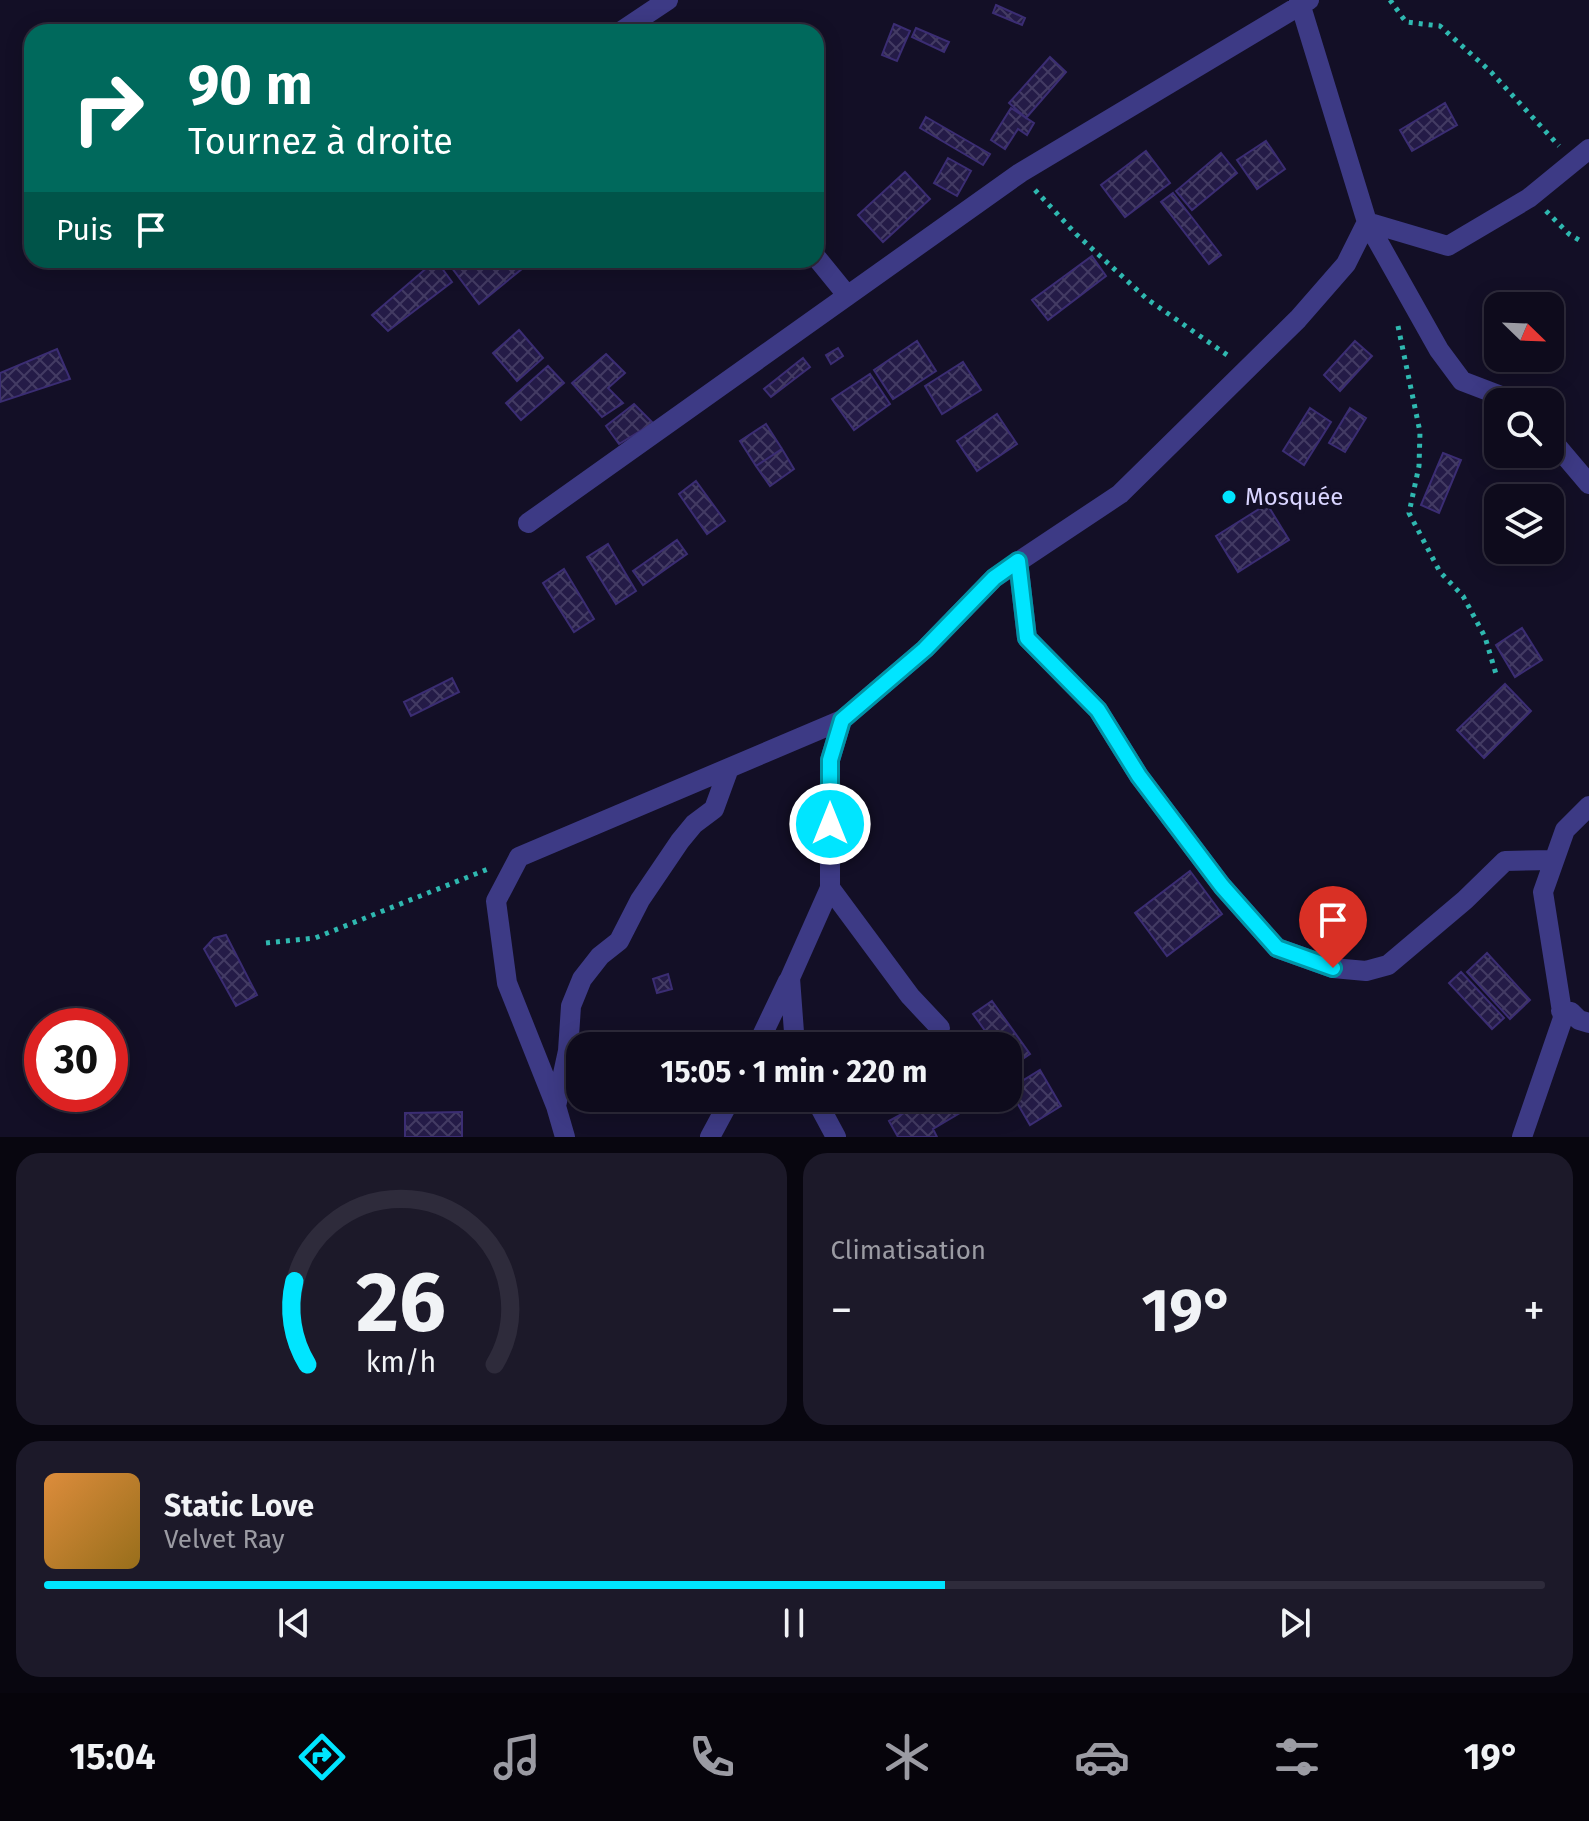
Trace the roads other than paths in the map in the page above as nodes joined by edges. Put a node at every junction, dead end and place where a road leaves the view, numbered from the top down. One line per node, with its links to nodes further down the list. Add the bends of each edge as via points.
1 (668, 0): 3 (street)
2 (1303, 2): 5 (street); 7 (street, via 1020,173)
3 (645, 24)
4 (1581, 155): 5 (street, via 1535,193 1448,246)
5 (1367, 222): 8 (street, via 1439,350 1462,381); 13 (street, via 1346,264 1248,370 1120,494)
6 (824, 267): 7 (street)
7 (847, 295): 12 (street)
8 (1484, 389)
9 (1564, 450): 10 (street)
10 (1581, 464): 11 (street)
11 (1589, 484)
12 (528, 523)
13 (1018, 561): 14 (street); 17 (street, via 1027,638 1098,710 1139,776 1222,886 1277,948 1333,968 1366,971 1388,965 1505,861)
14 (842, 720): 15 (street); 18 (street, via 830,760)
15 (729, 768): 25 (street, via 714,809 680,841 619,941 582,979 571,1006); 25 (street, via 519,857 496,901 507,983)
16 (1589, 806): 17 (street, via 1565,830)
17 (1554, 860): 20 (street, via 1543,892)
18 (830, 888): 19 (street); 22 (street)
19 (790, 978): 23 (street); 24 (street)
20 (1561, 1011): 21 (street); 31 (street)
21 (1589, 1023)
22 (940, 1028)
23 (764, 1032)
24 (794, 1032)
25 (556, 1106): 28 (street)
26 (723, 1112): 29 (street)
27 (823, 1112): 30 (street)
28 (565, 1137)
29 (710, 1137)
30 (836, 1137)
31 (1522, 1137)

